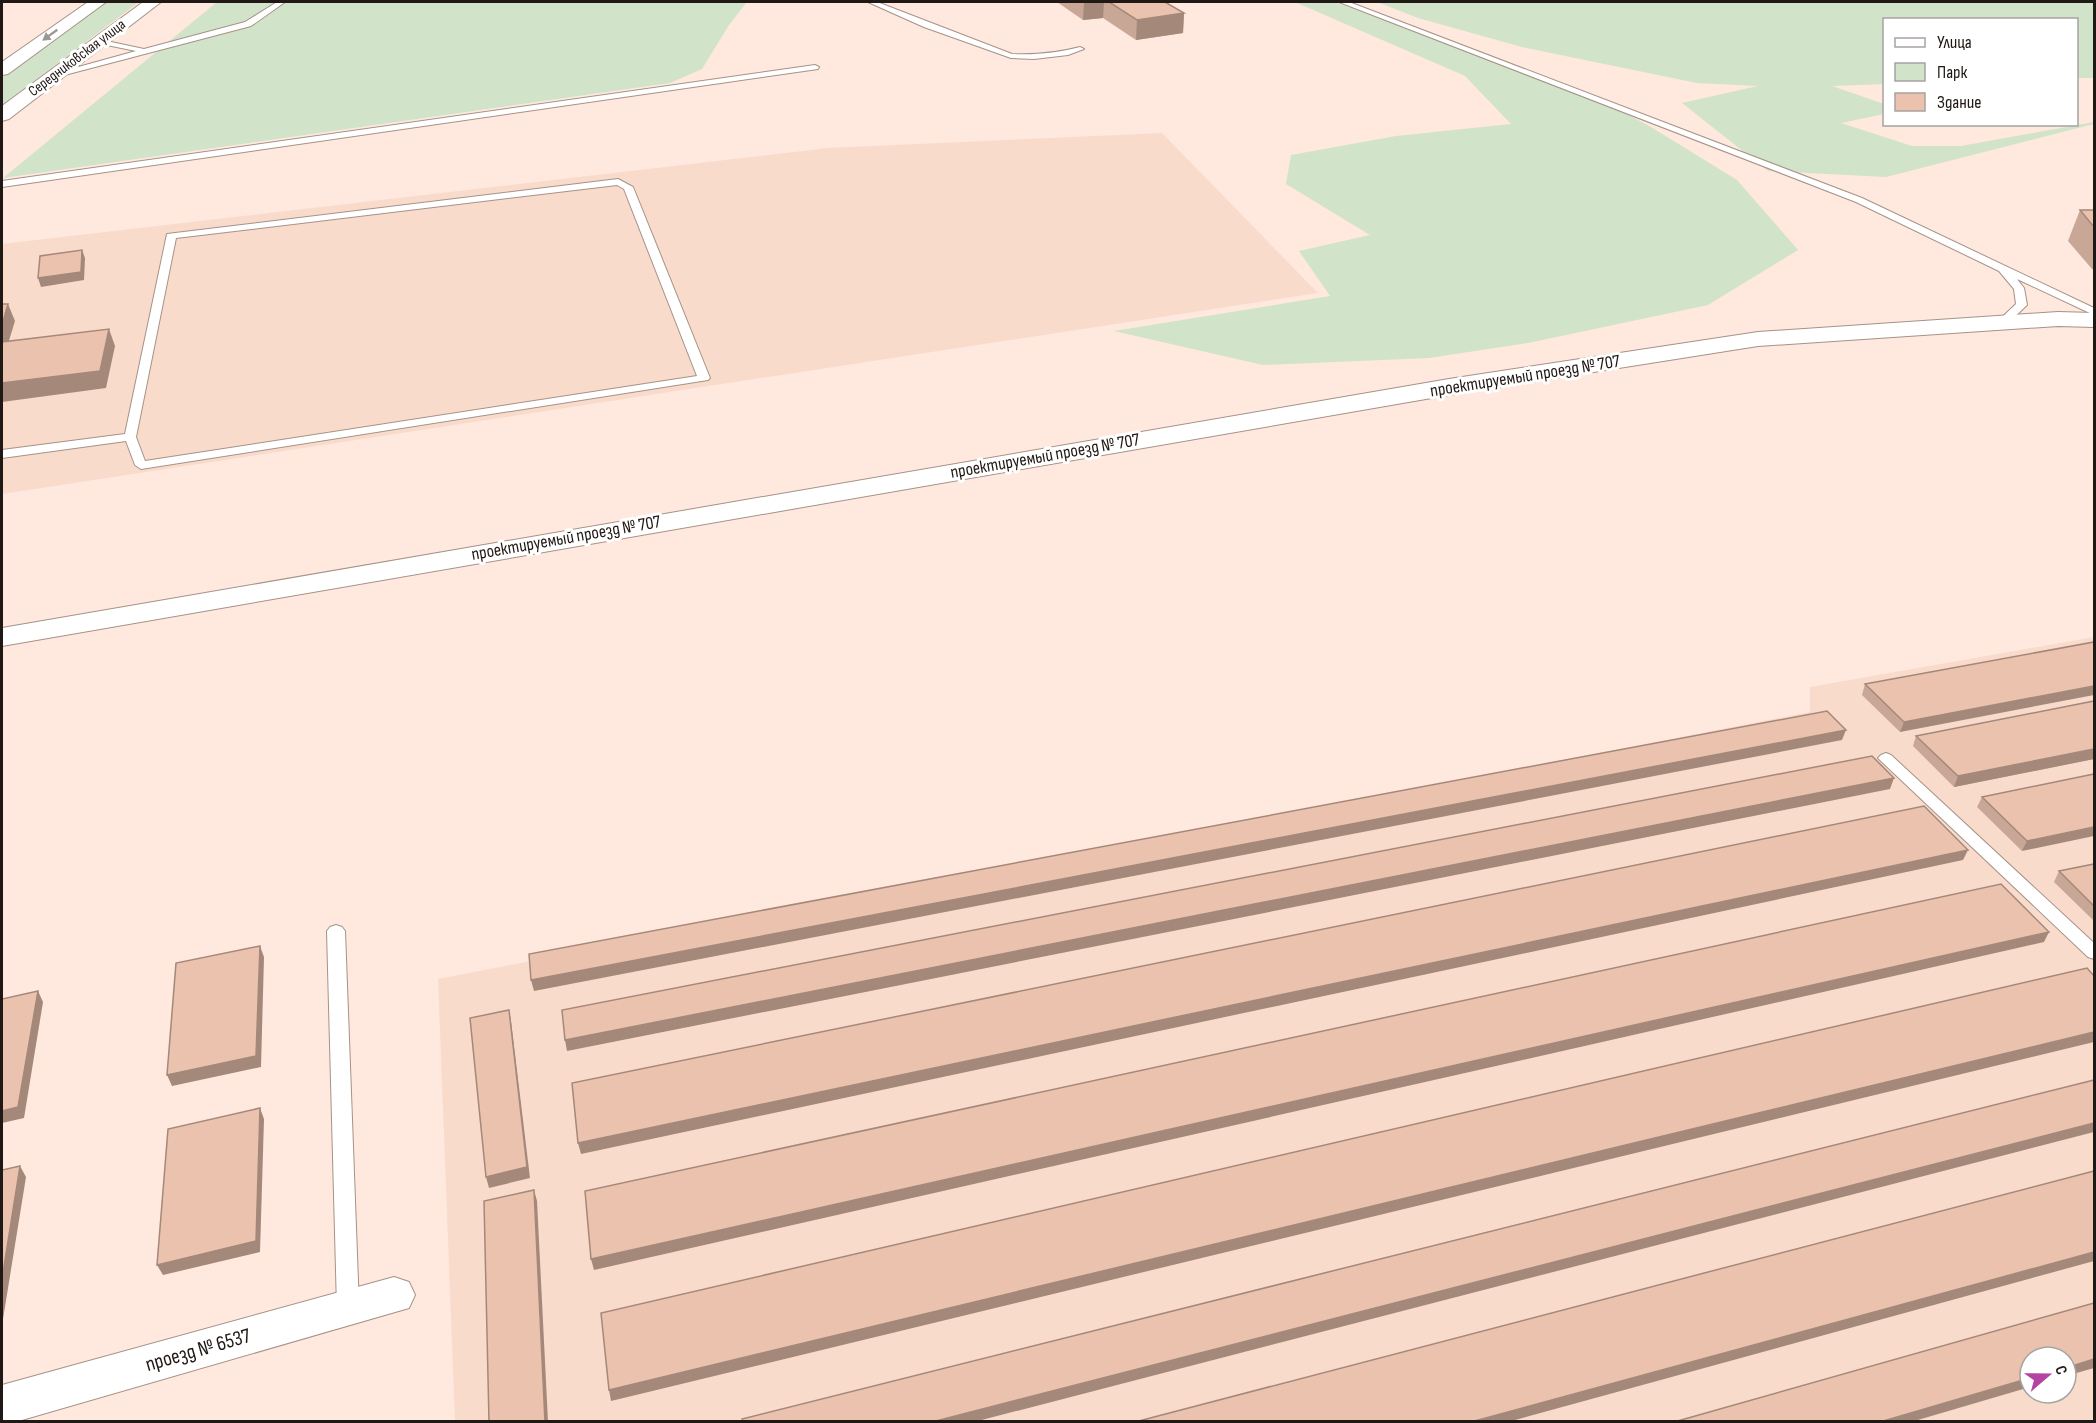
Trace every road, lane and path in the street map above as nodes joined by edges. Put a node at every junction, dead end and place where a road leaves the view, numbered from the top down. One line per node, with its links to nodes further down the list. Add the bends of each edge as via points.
1 (98, 2): 10 (street, Середниковская улица, one-way to 10)
2 (153, 2): 6 (street, Середниковская улица)
3 (281, 2): 8 (lane, via 248,24)
4 (872, 2): 7 (lane, via 1011,56 1034,57)
5 (1343, 2): 14 (lane, via 1800,176)
6 (100, 41): 8 (lane); 11 (street, Середниковская улица)
7 (1080, 49)
8 (146, 50): 11 (lane)
9 (815, 67): 13 (lane)
10 (2, 70)
11 (57, 74): 12 (street, Середниковская улица)
12 (2, 115)
13 (2, 184)
14 (2000, 267): 15 (lane); 17 (lane, via 2019,288 2022,305)
15 (2094, 312)
16 (2094, 320): 17 (street, проектируемый проезд № 707)
17 (2002, 323): 20 (street, проектируемый проезд № 707, via 1758,339 1484,382)
18 (130, 437): 18 (lane, via 141,465 704,378 628,187 618,182 171,236); 19 (lane)
19 (2, 454)
20 (2, 637)
21 (1886, 758): 23 (lane)
22 (336, 931): 25 (lane)
23 (2094, 953)
24 (394, 1295): 25 (street, проезд № 6537)
25 (348, 1308): 26 (street, проезд № 6537)
26 (2, 1405)

